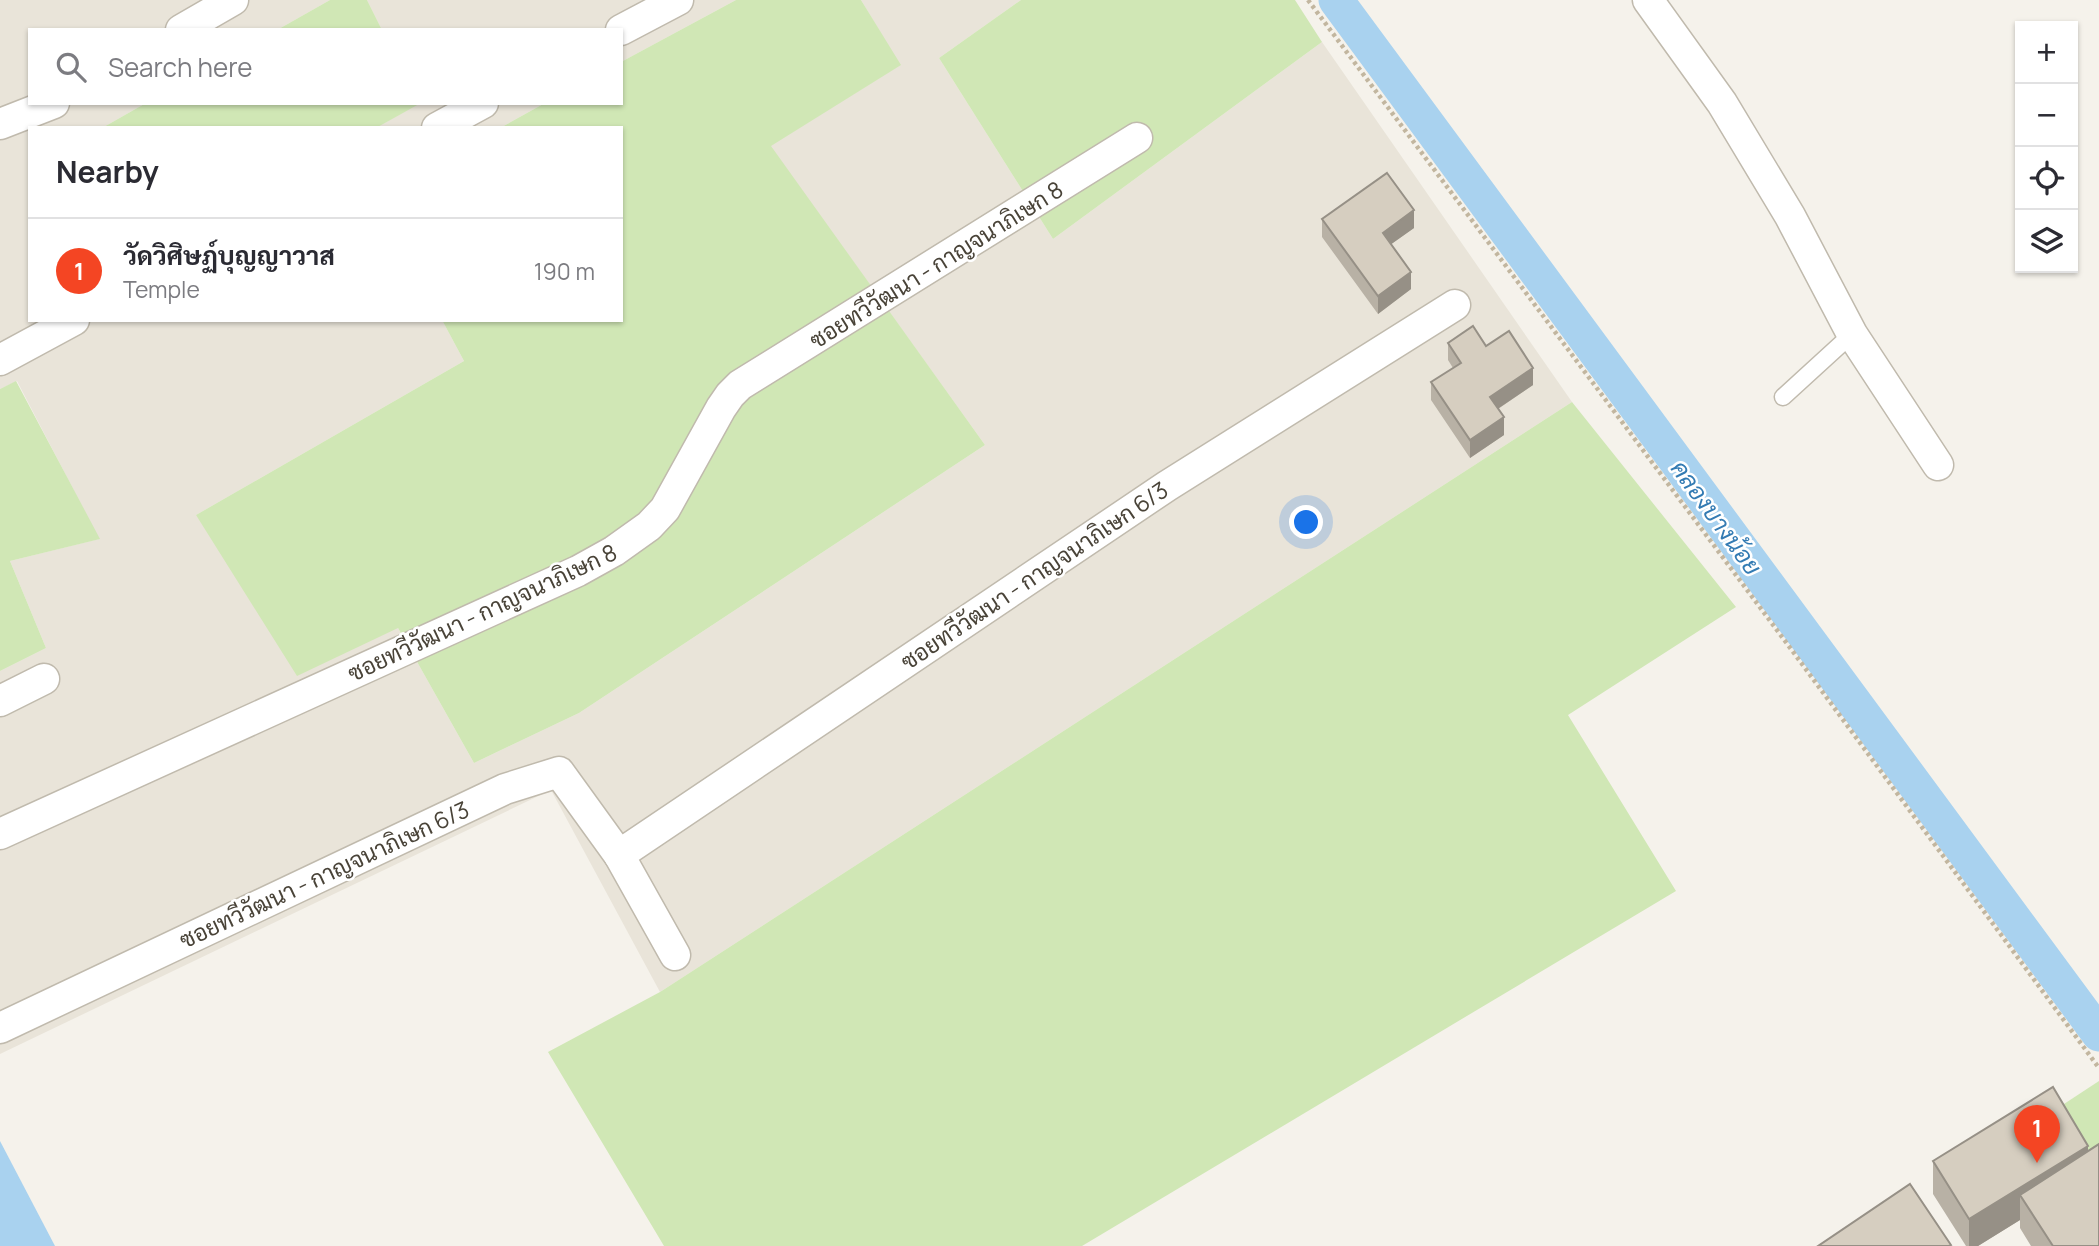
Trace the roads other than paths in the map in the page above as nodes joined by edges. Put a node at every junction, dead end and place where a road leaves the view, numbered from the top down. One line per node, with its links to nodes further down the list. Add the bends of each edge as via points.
1 (233, 0): 4 (street)
2 (678, 0): 5 (street)
3 (1648, 0): 13 (street, via 1729,114)
4 (184, 28)
5 (623, 29)
6 (49, 105): 8 (street)
7 (479, 105): 9 (street)
8 (0, 124)
9 (440, 126)
10 (1137, 138): 19 (street, ซอยทวีวัฒนา - กาญจนาภิเษก 8, via 740,386 721,408 665,509 614,551)
11 (1455, 305): 20 (street, ซอยทวีวัฒนา - กาญจนาภิเษก 6/3, via 1167,486)
12 (70, 322): 14 (street)
13 (1852, 334): 15 (lane); 16 (street)
14 (0, 360)
15 (1783, 397)
16 (1938, 465)
17 (44, 679): 18 (street)
18 (0, 701)
19 (0, 834)
20 (620, 855): 21 (street, ซอยทวีวัฒนา - กาญจนาภิเษก 6/3); 22 (street, ซอยทวีวัฒนา - กาญจนาภิเษก 6/3, via 559,772 505,789)
21 (675, 955)
22 (0, 1028)

